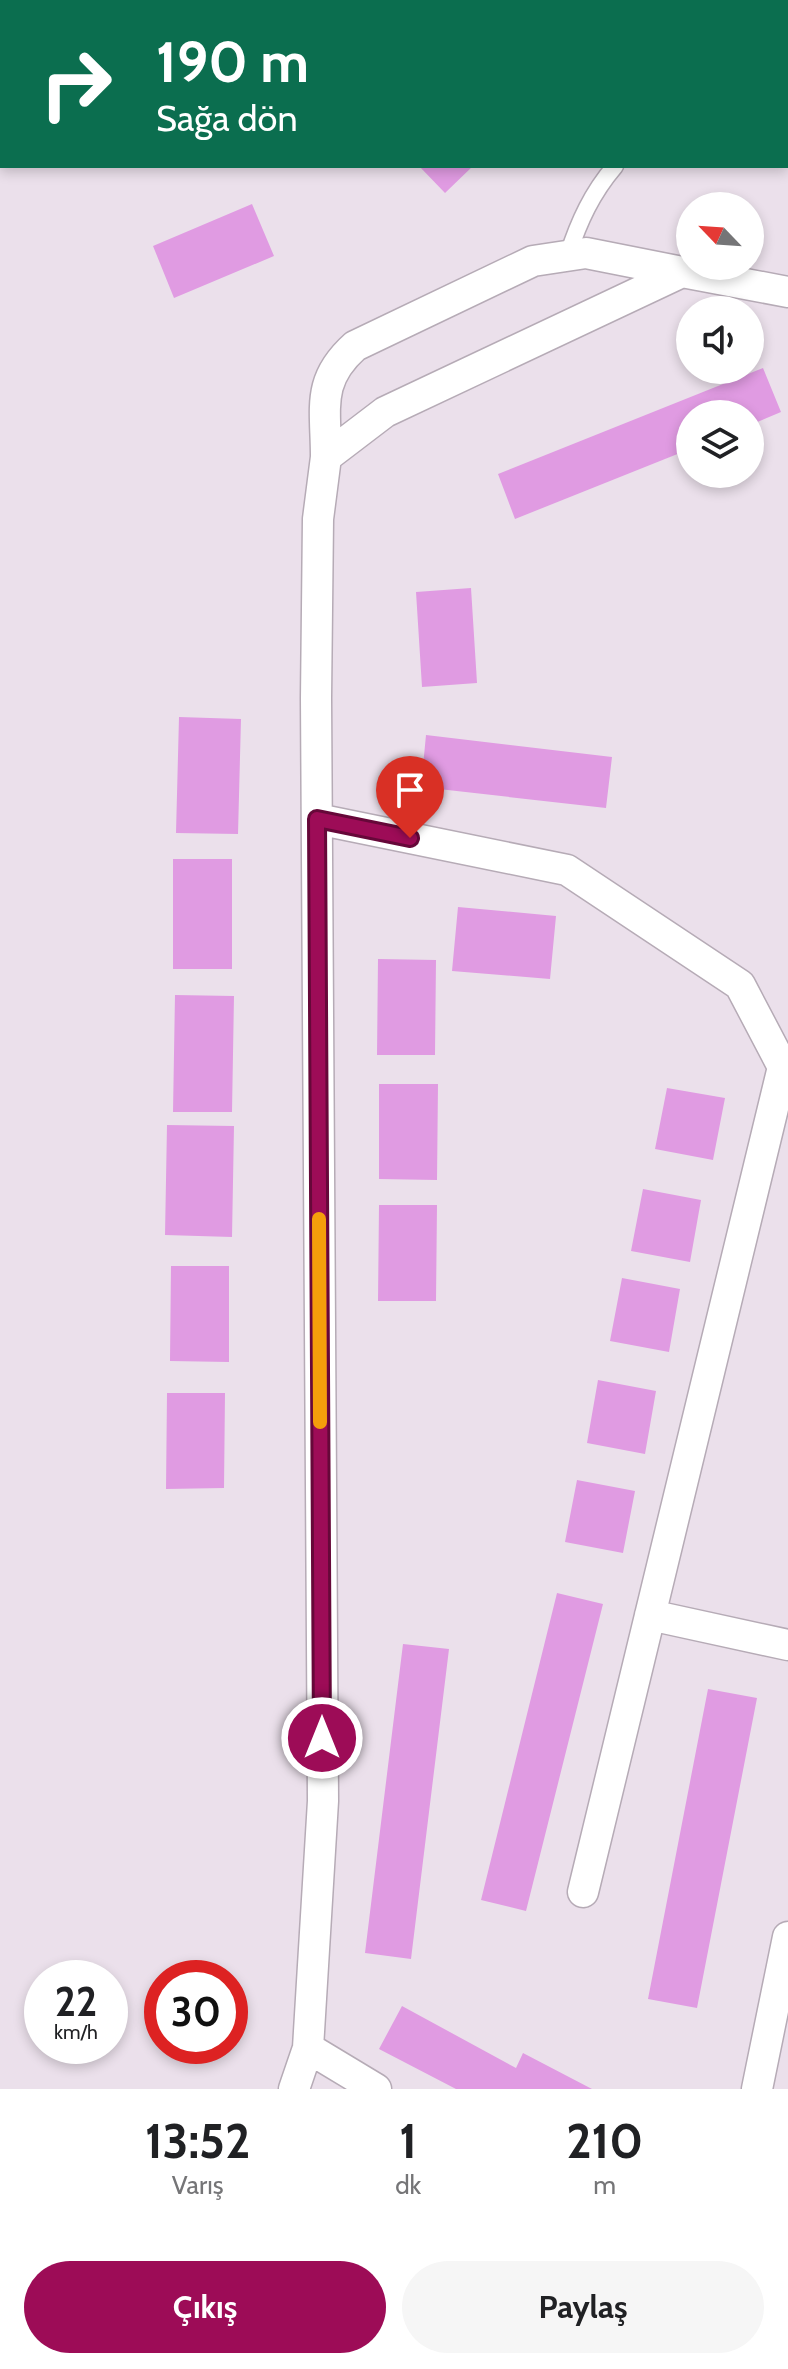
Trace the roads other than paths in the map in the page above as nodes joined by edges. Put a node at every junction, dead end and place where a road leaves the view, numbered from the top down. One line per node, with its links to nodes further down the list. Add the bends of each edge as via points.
1 (613, 168): 2 (lane, via 579,220)
2 (568, 255): 3 (street, via 586,253); 7 (street, via 533,261 355,346 338,361 326,386)
3 (676, 271)
4 (676, 275): 7 (street, via 385,412)
5 (724, 280): 6 (street)
6 (788, 292)
7 (326, 457): 8 (street, via 318,519)
8 (317, 819): 9 (street, via 567,870 740,985 783,1067); 13 (street, via 323,1801)
9 (650, 1615): 10 (street); 11 (street)
10 (788, 1645)
11 (583, 1892)
12 (788, 1937): 16 (street)
13 (308, 2048): 14 (street); 15 (street)
14 (294, 2089)
15 (376, 2089)
16 (757, 2089)

